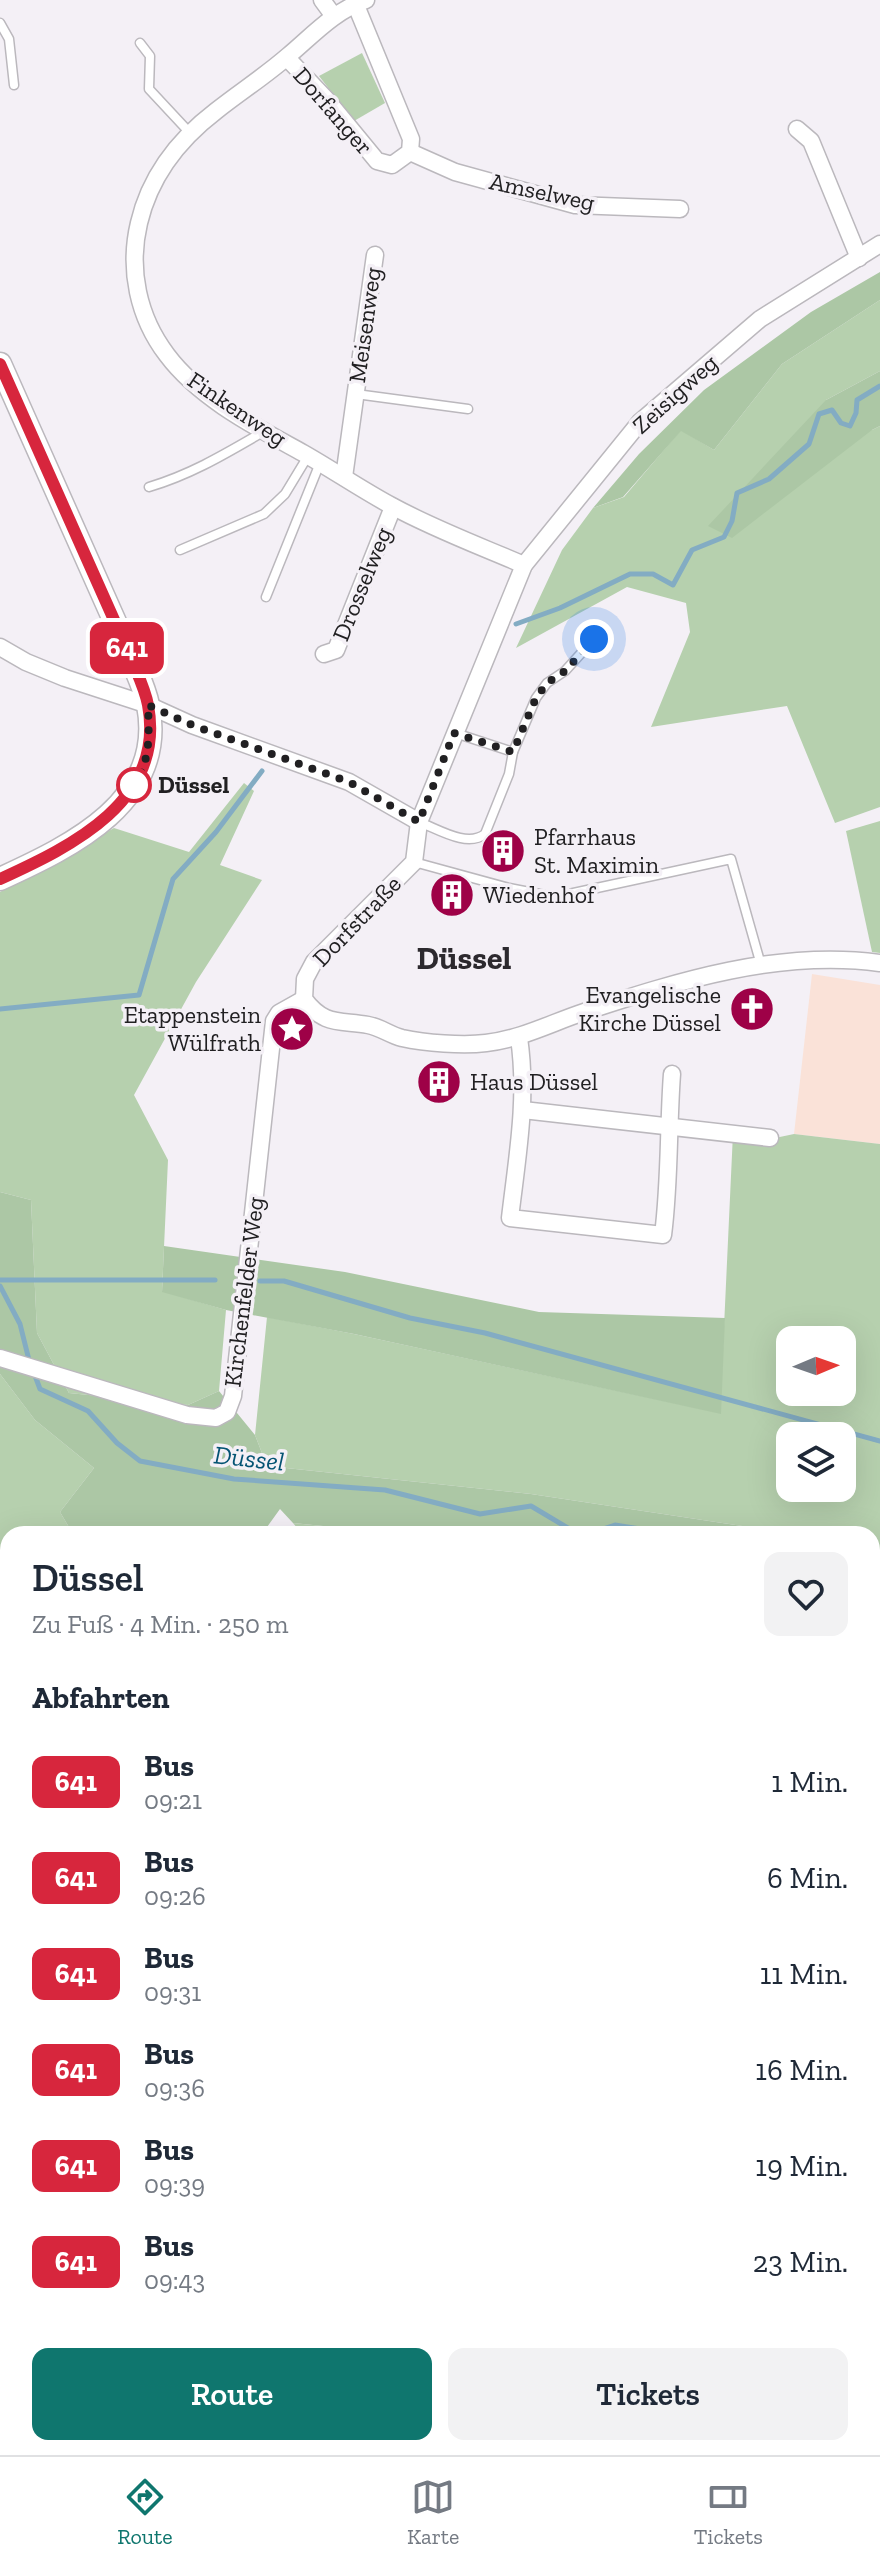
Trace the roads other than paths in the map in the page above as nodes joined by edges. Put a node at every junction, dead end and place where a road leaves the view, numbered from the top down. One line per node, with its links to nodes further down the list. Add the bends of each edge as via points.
1 (322, 0): 3 (street)
2 (360, 2): 3 (street, Finkenweg); 10 (street, Dorfanger, via 411,139)
3 (333, 15): 6 (street, Finkenweg)
4 (0, 23): 7 (lane, via 9,39)
5 (140, 43): 9 (lane, via 150,56 149,89)
6 (287, 58): 9 (street, Finkenweg); 10 (street, Dorfanger, via 377,161 392,165)
7 (14, 85)
8 (797, 129): 14 (street, via 811,141)
9 (190, 133): 18 (street, Finkenweg, via 160,169 147,197 134,248 136,288 167,356 206,393)
10 (410, 152): 11 (street, Amselweg, via 455,172 575,205)
11 (680, 209)
12 (880, 244): 14 (street, Zeisigweg)
13 (375, 255): 16 (street, Meisenweg)
14 (859, 258): 24 (street, Zeisigweg, via 760,319 640,422)
15 (0, 364): 29 (main road)
16 (356, 394): 17 (lane, Meisenweg); 20 (street, Meisenweg)
17 (468, 409)
18 (265, 431): 19 (street, Finkenweg); 21 (lane, via 219,459)
19 (314, 459): 20 (street, Finkenweg); 23 (lane, via 264,514); 25 (lane)
20 (344, 477): 22 (street, Finkenweg)
21 (149, 487)
22 (393, 507): 24 (street, Finkenweg); 28 (street, Drosselweg, via 336,650)
23 (180, 550)
24 (524, 565): 30 (street, Dorfstraße)
25 (266, 597)
26 (594, 639): 31 (lane, via 536,698)
27 (0, 647): 29 (street, via 65,678)
28 (324, 654)
29 (148, 705): 32 (street, via 349,782); 34 (main road, via 149,748 140,777 122,803 97,827)
30 (454, 733): 31 (lane); 32 (street, Dorfstraße)
31 (513, 752): 32 (lane, via 490,822 478,840)
32 (419, 822): 33 (street, Dorfstraße)
33 (414, 862): 36 (lane, via 555,897 731,859); 37 (street, Dorfstraße, via 314,962 305,979)
34 (0, 879)
35 (880, 963): 36 (street, Dorfstraße, via 834,958)
36 (761, 966): 38 (street, Dorfstraße, via 655,989)
37 (304, 999): 38 (street, Dorfstraße, via 315,1013 333,1021 371,1025 400,1038 470,1044); 43 (street, Kirchenfelder Weg, via 274,1021 233,1396 227,1412 216,1418 187,1415)
38 (519, 1038): 40 (street)
39 (672, 1074): 41 (street)
40 (523, 1110): 41 (street); 41 (street, via 510,1218 526,1227 663,1235)
41 (668, 1127): 42 (street)
42 (770, 1138)
43 (3, 1359)

